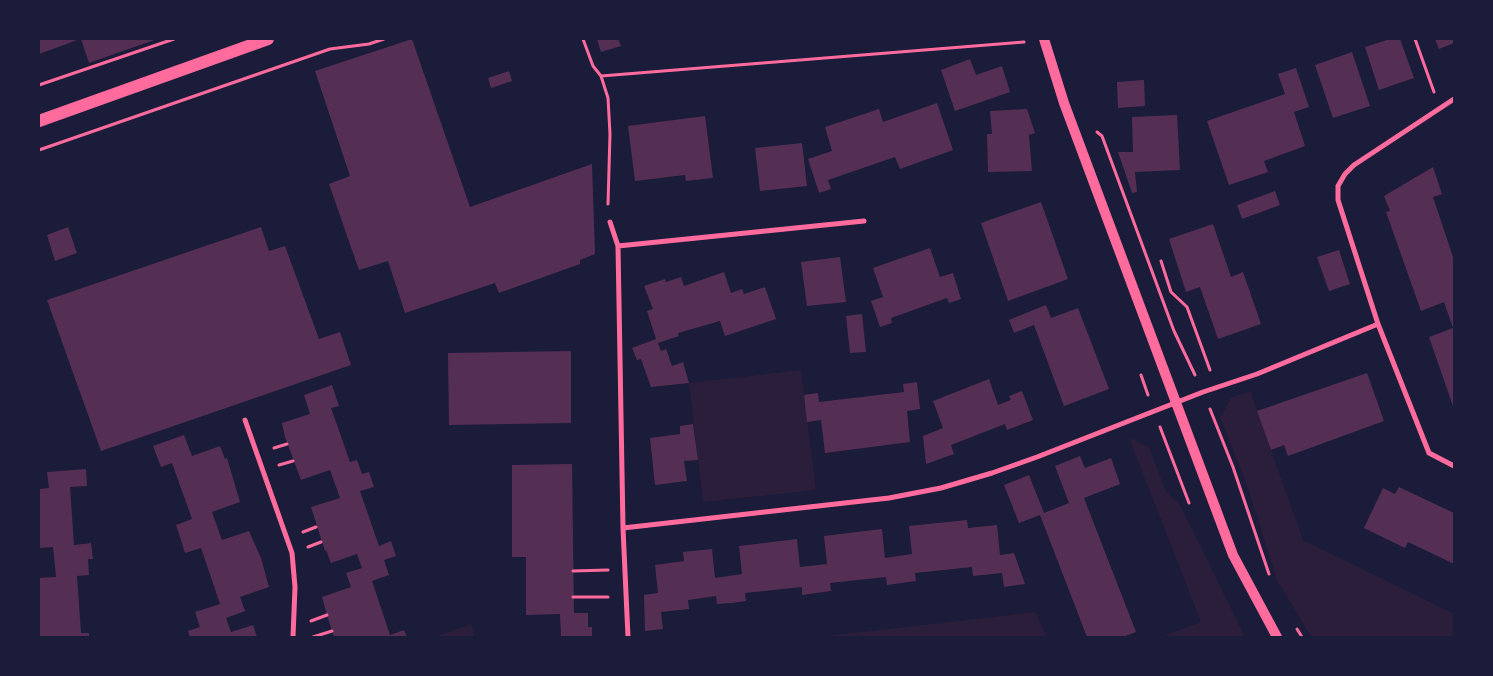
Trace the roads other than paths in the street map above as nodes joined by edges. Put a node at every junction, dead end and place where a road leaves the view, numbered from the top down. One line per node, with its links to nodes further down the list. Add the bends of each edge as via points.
1 (268, 39): 4 (main road)
2 (1045, 40): 9 (main road, via 1064,103)
3 (1454, 99): 8 (street, via 1354,164 1338,186 1338,200)
4 (39, 121)
5 (864, 221): 7 (street)
6 (610, 222): 7 (street)
7 (618, 246): 12 (street)
8 (1378, 324): 9 (street); 11 (street, via 1429,453)
9 (1176, 402): 12 (street, via 1019,463 940,488 889,498); 15 (main road, via 1233,555)
10 (246, 420): 13 (street, via 292,553 295,587)
11 (1454, 466)
12 (623, 528): 14 (street)
13 (293, 637)
14 (628, 637)
15 (1277, 637)

